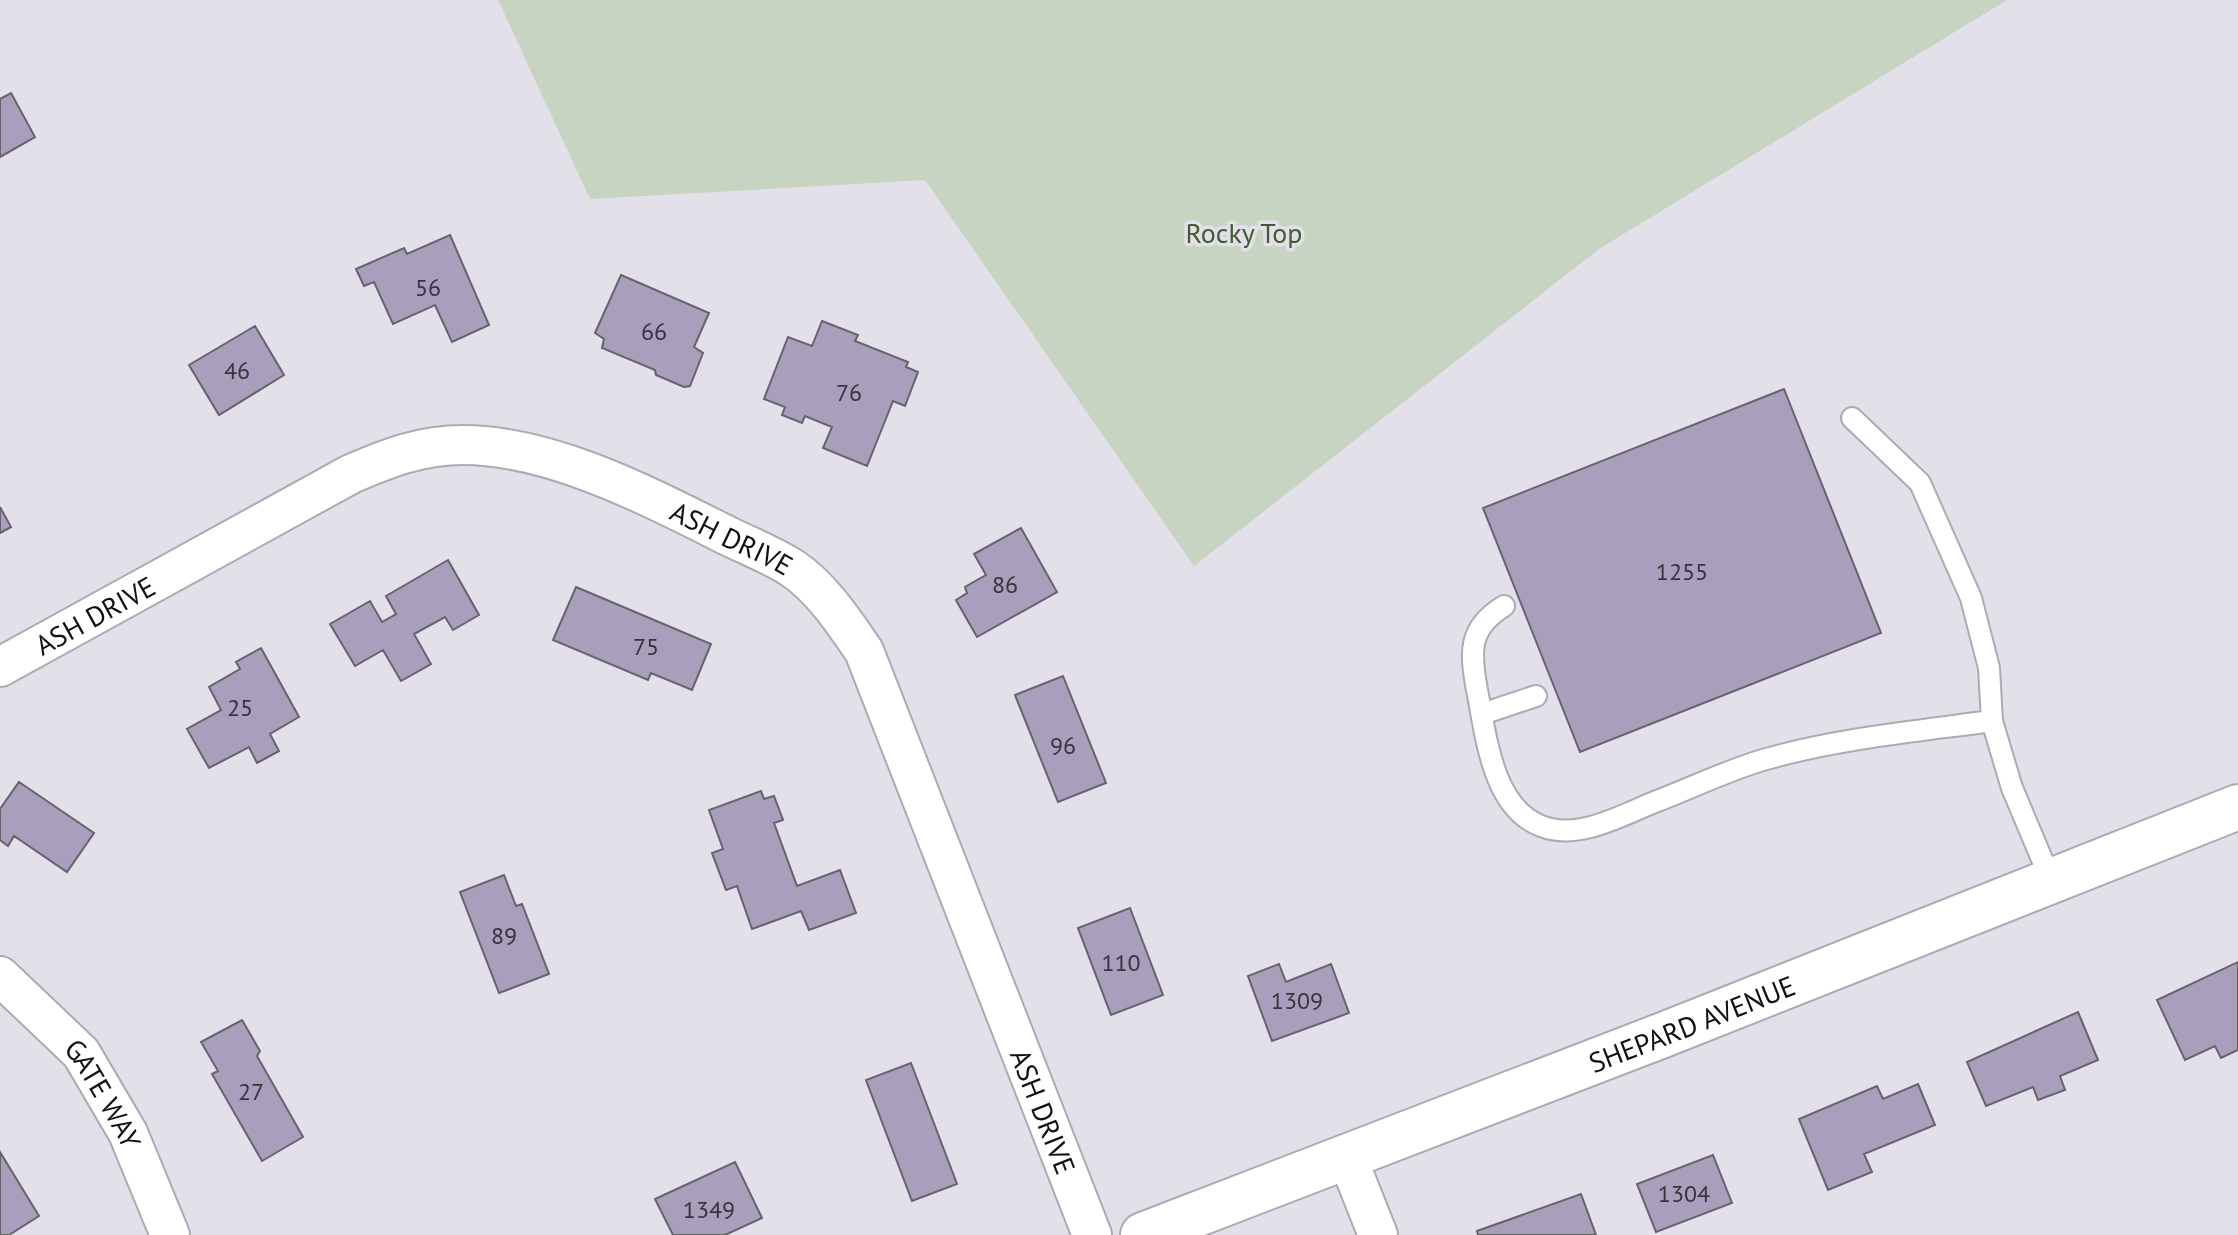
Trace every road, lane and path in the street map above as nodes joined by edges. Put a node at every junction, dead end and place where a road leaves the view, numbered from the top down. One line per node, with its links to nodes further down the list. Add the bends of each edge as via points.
1 (1852, 418): 6 (lane, via 1920,483 1971,598 1989,668)
2 (1504, 606): 5 (lane, via 1486,617 1471,659)
3 (0, 667): 12 (street, ASH DRIVE, via 351,474 406,451 476,446 518,450 697,520 793,569 838,613 864,651)
4 (1536, 696): 5 (lane)
5 (1482, 714): 6 (lane, via 1501,786 1517,812 1566,833 1768,758)
6 (1992, 721): 8 (lane, via 2012,788)
7 (2238, 807): 8 (main road, SHEPARD AVENUE)
8 (2052, 883): 10 (main road, SHEPARD AVENUE)
9 (0, 976): 11 (street, GATE WAY, via 81,1053 128,1133)
10 (1347, 1157): 13 (main road, SHEPARD AVENUE); 14 (street)
11 (170, 1235)
12 (1092, 1235)
13 (1143, 1235)
14 (1378, 1235)

